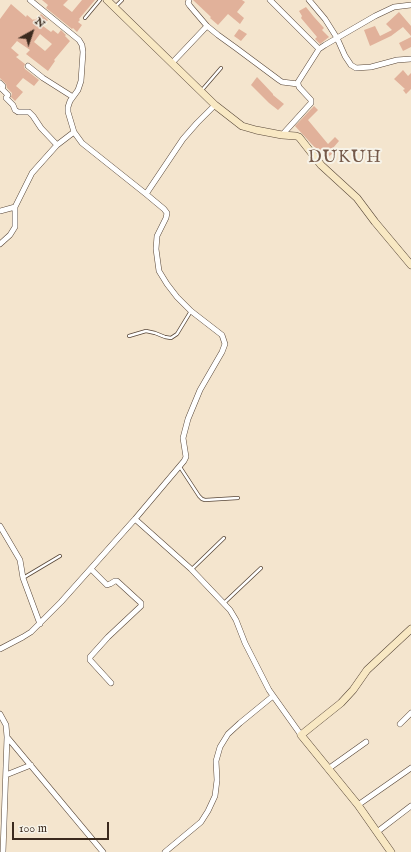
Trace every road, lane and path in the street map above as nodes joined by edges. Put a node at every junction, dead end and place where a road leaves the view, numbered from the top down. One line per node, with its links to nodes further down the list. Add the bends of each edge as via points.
1 (30, 0): 21 (street, via 82,45 81,81)
2 (100, 0): 10 (lane)
3 (107, 0): 9 (street)
4 (122, 0): 9 (lane)
5 (189, 0): 11 (street, via 190,6)
6 (270, 0): 13 (street)
7 (309, 0): 12 (street, via 325,19)
8 (411, 5): 12 (street, via 394,7)
9 (115, 8): 15 (street)
10 (85, 18)
11 (207, 26): 15 (street); 19 (street, via 282,82)
12 (336, 38): 13 (street); 14 (street, via 351,65 356,68)
13 (319, 49): 19 (street)
14 (411, 59)
15 (172, 63): 20 (street)
16 (28, 66): 21 (street)
17 (221, 68): 20 (lane)
18 (0, 83): 25 (street, via 8,94 6,98 15,110 29,112)
19 (298, 84): 24 (street, via 311,102)
20 (201, 91): 22 (street)
21 (73, 97): 23 (street, via 68,112)
22 (215, 105): 24 (street, via 242,126); 26 (street, via 183,139)
23 (74, 132): 25 (street); 26 (street, via 82,143)
24 (282, 135): 30 (street, via 299,138 321,165 358,198)
25 (57, 145): 27 (street, via 32,173)
26 (146, 194): 31 (street, via 166,213 156,249 159,271 177,297)
27 (15, 207): 28 (street); 29 (street, via 14,227)
28 (0, 211)
29 (0, 244)
30 (411, 265)
31 (191, 311): 32 (lane, via 177,334 171,338 146,331); 33 (street, via 222,335 225,344 200,390 188,419 183,438 186,457)
32 (129, 336)
33 (180, 467): 34 (lane, via 202,499); 35 (street)
34 (238, 498)
35 (135, 519): 40 (street); 41 (street)
36 (0, 526): 42 (street, via 20,560)
37 (224, 538): 41 (lane)
38 (60, 556): 42 (lane)
39 (261, 568): 43 (lane)
40 (91, 569): 44 (street); 47 (street, via 107,585 117,581 141,603 141,606 90,657)
41 (191, 569): 43 (street)
42 (23, 578): 44 (street)
43 (224, 603): 48 (street, via 236,620)
44 (40, 624): 46 (street, via 31,632)
45 (411, 629): 52 (street, via 367,670 342,703)
46 (0, 649)
47 (111, 683)
48 (273, 696): 52 (street); 64 (street, via 228,734 220,747 216,761 215,796 208,812 201,822)
49 (411, 713): 51 (street)
50 (0, 714): 53 (street, via 6,725)
51 (400, 724)
52 (301, 735): 56 (street)
53 (7, 737): 55 (street); 58 (street)
54 (366, 742): 56 (street)
55 (31, 765): 58 (street); 63 (street)
56 (328, 768): 59 (street)
57 (411, 768): 59 (street)
58 (6, 775): 62 (street)
59 (358, 805): 61 (street)
60 (411, 806): 61 (street)
61 (377, 832): 65 (street)
62 (3, 852)
63 (104, 852)
64 (165, 852)
65 (391, 852)

